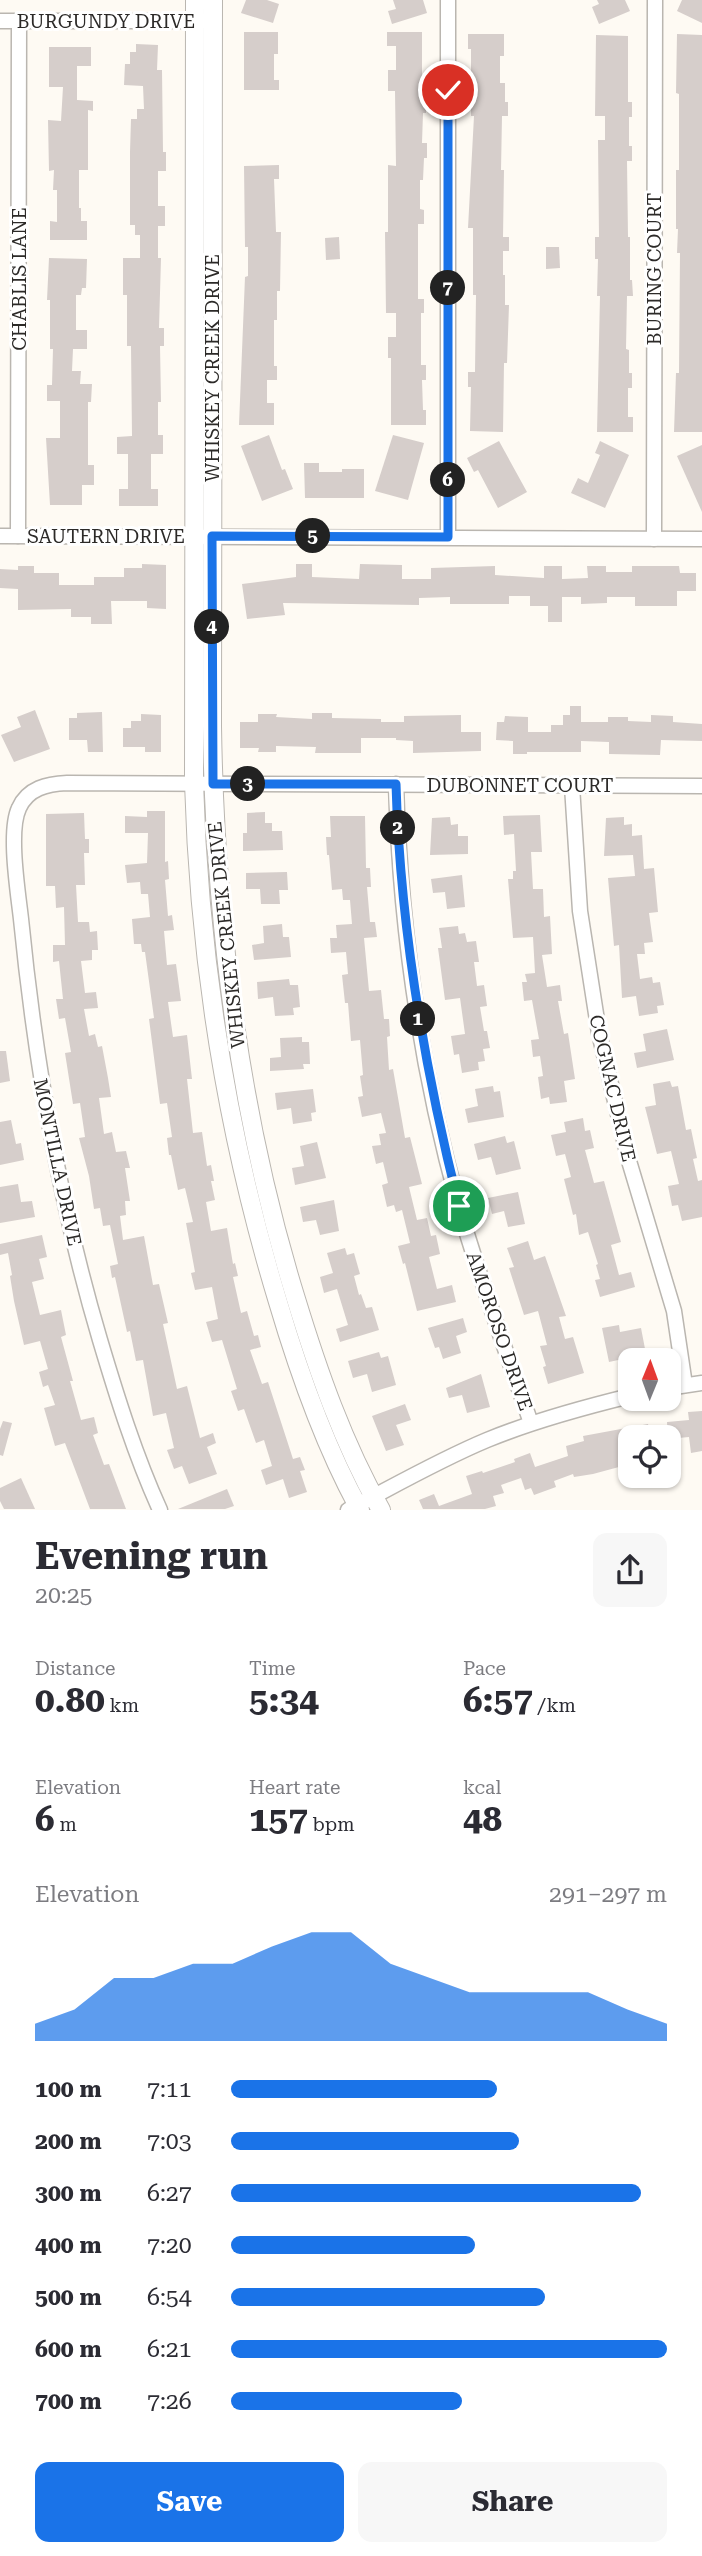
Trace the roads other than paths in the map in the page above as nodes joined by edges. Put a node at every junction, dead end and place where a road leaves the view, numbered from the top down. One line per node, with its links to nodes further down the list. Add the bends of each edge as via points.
1 (195, 0): 7 (street, WHISKEY CREEK DRIVE)
2 (213, 0): 7 (street, WHISKEY CREEK DRIVE)
3 (448, 0): 12 (street)
4 (655, 0): 13 (street, BURING COURT)
5 (0, 21): 6 (street, BURGUNDY DRIVE)
6 (19, 21): 7 (street, BURGUNDY DRIVE); 9 (street, CHABLIS LANE)
7 (204, 21): 10 (street, WHISKEY CREEK DRIVE); 11 (street, WHISKEY CREEK DRIVE)
8 (0, 536): 9 (street, SAUTERN DRIVE)
9 (18, 536): 10 (street, SAUTERN DRIVE)
10 (193, 536): 11 (street, SAUTERN DRIVE); 15 (street, WHISKEY CREEK DRIVE)
11 (212, 536): 12 (street, SAUTERN DRIVE); 15 (street, WHISKEY CREEK DRIVE)
12 (448, 537): 13 (street, SAUTERN DRIVE)
13 (654, 538): 14 (street, SAUTERN DRIVE)
14 (702, 539)
15 (204, 784): 16 (street, DUBONNET COURT); 19 (street, DUBONNET COURT, via 52,784 38,787); 25 (street, WHISKEY CREEK DRIVE, via 251,1128 284,1260)
16 (396, 784): 17 (street, DUBONNET COURT); 24 (street, AMOROSO DRIVE, via 405,926 430,1084 459,1206)
17 (572, 786): 18 (street, DUBONNET COURT); 21 (street, COGNAC DRIVE, via 580,911 599,1033 629,1161 674,1311)
18 (702, 786)
19 (22, 803): 26 (street, MONTILLA DRIVE, via 15,825 18,890 52,1143 113,1385)
20 (702, 1383): 21 (street)
21 (685, 1385): 22 (street)
22 (681, 1386)
23 (618, 1399): 24 (street)
24 (531, 1423): 25 (street, via 455,1454)
25 (364, 1506)
26 (160, 1510)

